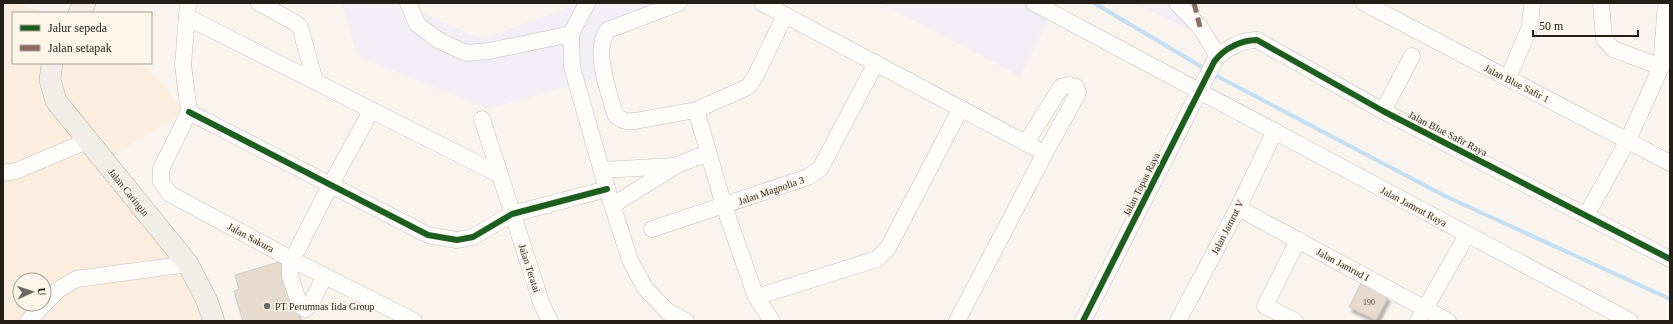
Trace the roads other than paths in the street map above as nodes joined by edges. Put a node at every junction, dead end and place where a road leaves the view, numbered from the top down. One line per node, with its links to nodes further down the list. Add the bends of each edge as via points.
1 (85, 3): 15 (main road)
2 (258, 3): 25 (street, via 300,27)
3 (408, 3): 18 (street, via 417,24 438,40 466,53 489,52)
4 (588, 3): 18 (street)
5 (679, 3): 28 (street, via 608,30 603,36 602,64 615,114 619,119 627,122)
6 (762, 3): 16 (street)
7 (1034, 3): 26 (street, Jalan Jamrut Raya)
8 (1177, 3): 17 (street)
9 (1194, 3): 17 (street)
10 (1364, 3): 24 (street, Jalan Blue Safir 1)
11 (1532, 3): 24 (street, via 1530,27)
12 (1601, 3): 23 (street, via 1604,39 1613,49)
13 (1666, 3): 23 (street)
14 (188, 10): 25 (street); 31 (street, via 183,65)
15 (80, 12)
16 (785, 15): 21 (street); 28 (street, via 748,87)
17 (1200, 27): 20 (street)
18 (571, 34): 41 (street, via 572,67)
19 (1412, 56): 30 (street)
20 (1216, 59): 26 (street, Jalan Topas Raya); 30 (street, Jalan Blue Safir Raya, via 1236,46 1249,40 1257,40)
21 (876, 63): 27 (street); 47 (street, Jalan Magnolia 3, via 820,169 808,177)
22 (52, 64): 35 (main road, Jalan Caringin, via 50,80 56,101)
23 (1661, 67): 34 (street)
24 (1508, 78): 34 (street, Jalan Blue Safir 1)
25 (315, 81): 29 (street)
26 (1201, 85): 33 (street, Jalan Jamrut Raya); 67 (street, Jalan Topas Raya)
27 (961, 108): 36 (street); 58 (street, via 888,248 877,259)
28 (696, 110): 37 (street)
29 (372, 111): 43 (street); 44 (street)
30 (1383, 111): 50 (street, Jalan Blue Safir Raya)
31 (189, 112): 44 (street); 55 (street, Jalan Sakura, via 162,169 161,182 170,194)
32 (482, 119): 43 (street, Jalan Teratai)
33 (1274, 133): 48 (street, Jalan Jamrut V); 53 (street, Jalan Jamrut Raya)
34 (1628, 140): 39 (street, Jalan Blue Safir 1); 50 (street)
35 (87, 141): 42 (street, via 16,171); 56 (main road, Jalan Caringin)
36 (1026, 143): 38 (street); 38 (street, via 1061,87 1076,87 1076,97)
37 (708, 153): 40 (street); 47 (street)
38 (1044, 153): 66 (street)
39 (1670, 163)
40 (677, 166): 41 (street); 46 (street)
41 (602, 170): 45 (street)
42 (3, 173)
43 (500, 175): 49 (street, Jalan Teratai)
44 (332, 184): 49 (street, via 428,235 458,240 473,237); 55 (street)
45 (607, 189): 46 (street); 49 (street)
46 (613, 204): 64 (street, via 630,260 645,288 668,312)
47 (724, 206): 51 (street, Jalan Magnolia 3); 58 (street)
48 (1238, 208): 52 (street, Jalan Jamrud I); 68 (street, Jalan Jamrut V)
49 (512, 214): 63 (street, Jalan Teratai, via 542,305)
50 (1586, 216): 54 (street, Jalan Blue Safir Raya)
51 (652, 229)
52 (1298, 240): 59 (street, Jalan Jamrud I); 69 (street, via 1265,306)
53 (1464, 241): 59 (street); 71 (street, Jalan Jamrut Raya)
54 (1670, 259)
55 (293, 260): 57 (street, Jalan Sakura); 57 (street, via 290,264 290,276 300,306 305,309 310,305)
56 (188, 264): 60 (street, via 76,279 58,290); 61 (main road, Jalan Caringin)
57 (325, 276): 62 (street, Jalan Sakura)
58 (756, 297): 65 (street)
59 (1422, 315): 70 (street, Jalan Jamrud I)
60 (28, 321)
61 (214, 321)
62 (414, 321)
63 (550, 321)
64 (686, 321)
65 (772, 321)
66 (957, 321)
67 (1083, 321)
68 (1178, 321)
69 (1295, 321)
70 (1448, 321)
71 (1630, 321)

